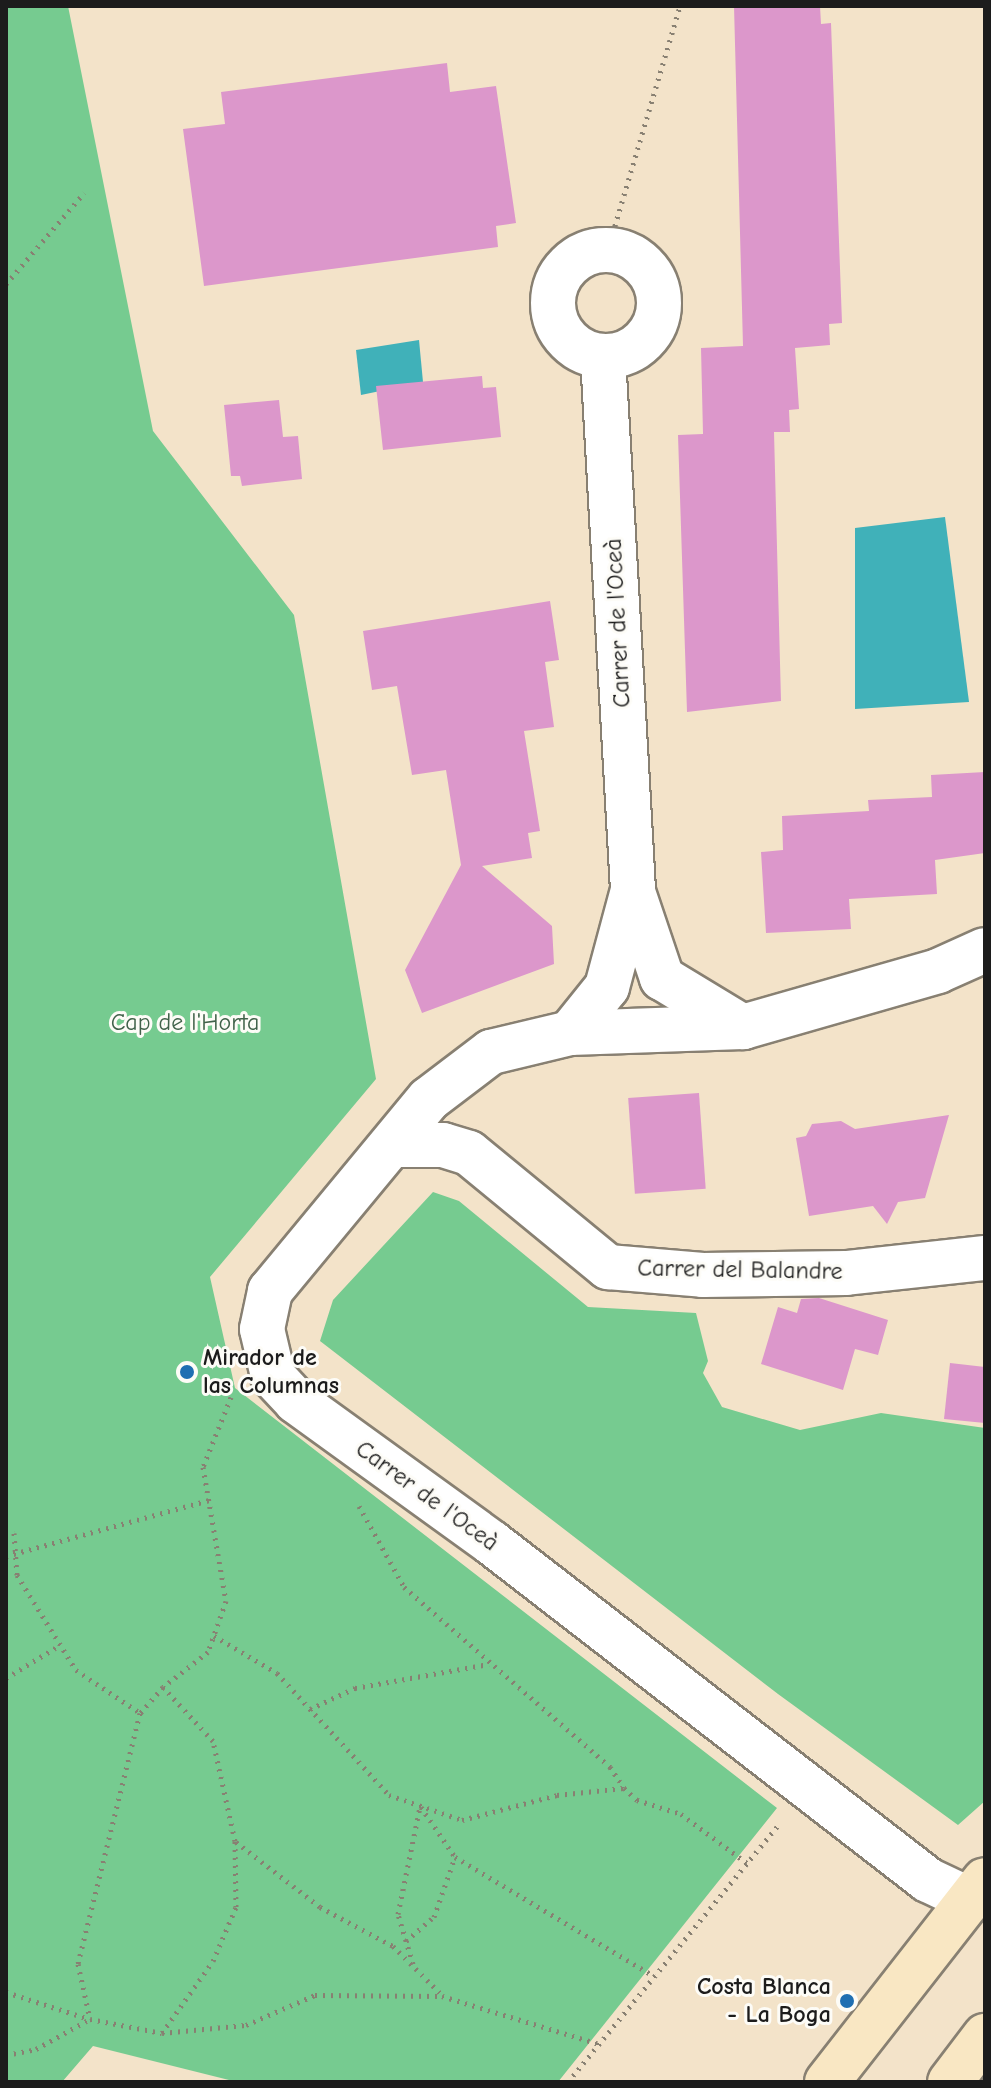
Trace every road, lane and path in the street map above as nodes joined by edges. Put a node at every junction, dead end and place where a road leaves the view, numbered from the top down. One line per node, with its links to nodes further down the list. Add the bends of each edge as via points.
1 (680, 6): 3 (path)
2 (84, 193): 4 (path)
3 (608, 249): 5 (street, via 574,259 562,272 552,305 565,337 578,349); 5 (street, via 646,266 660,305 655,325 642,342)
4 (6, 284)
5 (603, 356): 6 (street, Carrer de l'Oceà)
6 (633, 890): 8 (street, Carrer de l'Oceà, via 662,978); 9 (street, Carrer de l'Oceà, via 607,987)
7 (985, 950): 8 (street, Carrer de l'Oceà, via 938,971)
8 (743, 1027): 9 (street, Carrer de l'Oceà)
9 (570, 1033): 10 (street, Carrer de l'Oceà, via 491,1052 429,1099)
10 (392, 1145): 11 (street, Carrer del Balandre, via 443,1145 469,1153 608,1267 703,1275 846,1273); 31 (street, Carrer de l'Oceà, via 270,1291 262,1329 273,1376 296,1401 492,1543 928,1880)
11 (985, 1258)
12 (235, 1388): 14 (path, via 203,1467)
13 (357, 1491): 20 (path, via 358,1504 404,1587)
14 (209, 1500): 16 (path); 18 (path, via 226,1601)
15 (6, 1532): 16 (path, via 14,1533)
16 (16, 1554): 17 (path); 19 (path, via 17,1575)
17 (6, 1556)
18 (214, 1636): 22 (path, via 208,1652); 23 (path, via 277,1673)
19 (60, 1645): 21 (path); 24 (path, via 76,1670)
20 (490, 1664): 23 (path, via 355,1688); 25 (path, via 610,1767)
21 (6, 1678)
22 (163, 1687): 24 (path); 28 (path, via 213,1741)
23 (309, 1709): 26 (path, via 389,1795)
24 (140, 1713): 37 (path, via 78,1964)
25 (624, 1788): 26 (path, via 557,1795 462,1820); 30 (path, via 637,1800 681,1814)
26 (421, 1806): 29 (path); 32 (path, via 398,1914)
27 (788, 1813): 30 (path)
28 (235, 1841): 33 (path, via 320,1907 393,1946); 38 (path, via 236,1907 213,1961)
29 (455, 1857): 32 (path, via 434,1917); 34 (path)
30 (747, 1863): 34 (path)
31 (979, 1893): 43 (street)
32 (406, 1941): 33 (path)
33 (413, 1965): 36 (path)
34 (654, 1976): 40 (path)
35 (6, 1992): 37 (path)
36 (442, 1996): 38 (path, via 315,1995 246,2025); 40 (path)
37 (90, 2019): 38 (path); 41 (path, via 36,2049)
38 (162, 2033)
39 (985, 2036): 44 (street)
40 (599, 2044): 42 (path)
41 (6, 2055)
42 (568, 2082)
43 (827, 2082)
44 (950, 2082)

